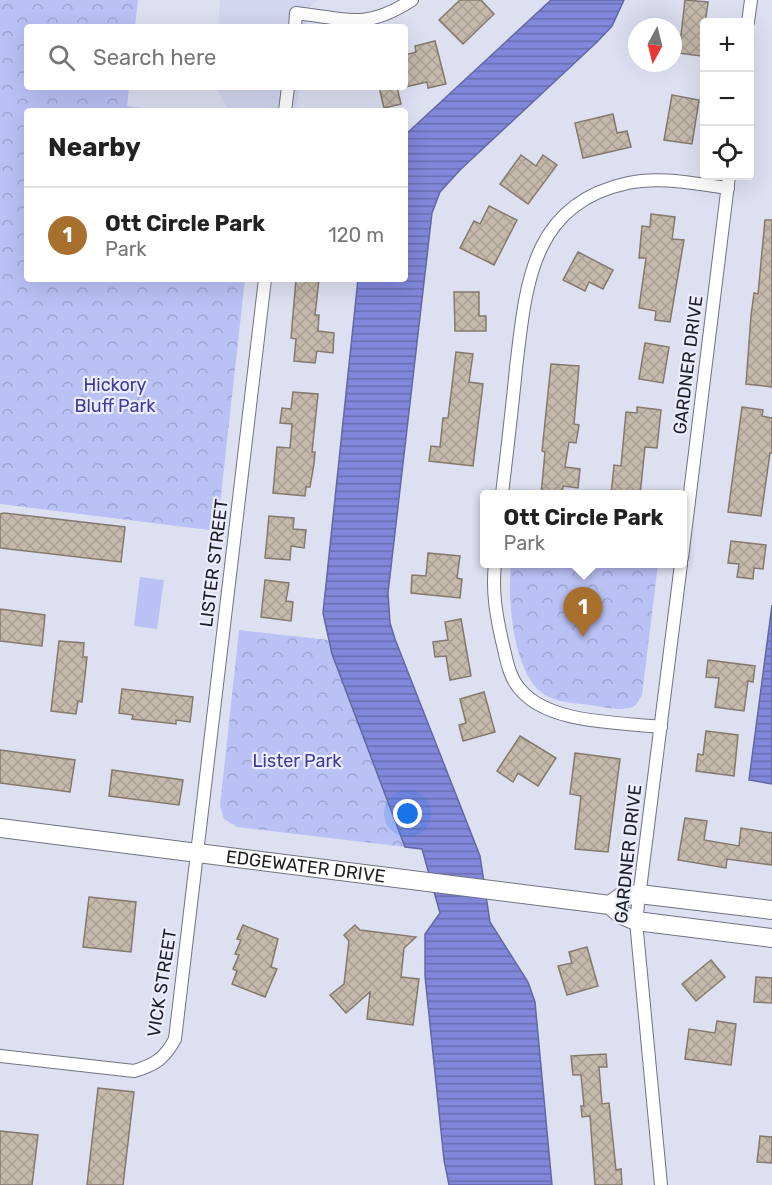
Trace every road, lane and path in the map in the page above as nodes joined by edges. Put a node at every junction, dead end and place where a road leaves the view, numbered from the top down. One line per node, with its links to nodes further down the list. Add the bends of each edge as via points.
1 (412, 0): 4 (street, via 380,18 363,21 297,13)
2 (751, 0): 3 (street)
3 (749, 18)
4 (295, 24)
5 (288, 90): 6 (street)
6 (285, 108)
7 (728, 182): 9 (street, via 628,183 590,197 565,216 545,239 535,257 524,297); 10 (street, GARDNER DRIVE)
8 (265, 282): 15 (street, LISTER STREET)
9 (503, 490)
10 (687, 517)
11 (495, 568): 13 (street, via 493,598 508,665 517,686 529,700 544,710 563,715)
12 (681, 568): 13 (street, GARDNER DRIVE)
13 (661, 727): 16 (street, GARDNER DRIVE)
14 (0, 828): 15 (street, EDGEWATER DRIVE)
15 (198, 852): 17 (street, EDGEWATER DRIVE); 21 (street, VICK STREET, via 175,1039 166,1055 152,1066 134,1071)
16 (639, 894): 17 (street, EDGEWATER DRIVE, via 621,897); 18 (street, EDGEWATER DRIVE); 19 (street, GARDNER DRIVE)
17 (610, 905): 19 (street, EDGEWATER DRIVE)
18 (772, 910)
19 (636, 921): 20 (street, EDGEWATER DRIVE); 22 (street, GARDNER DRIVE)
20 (772, 938)
21 (0, 1056)
22 (661, 1185)

